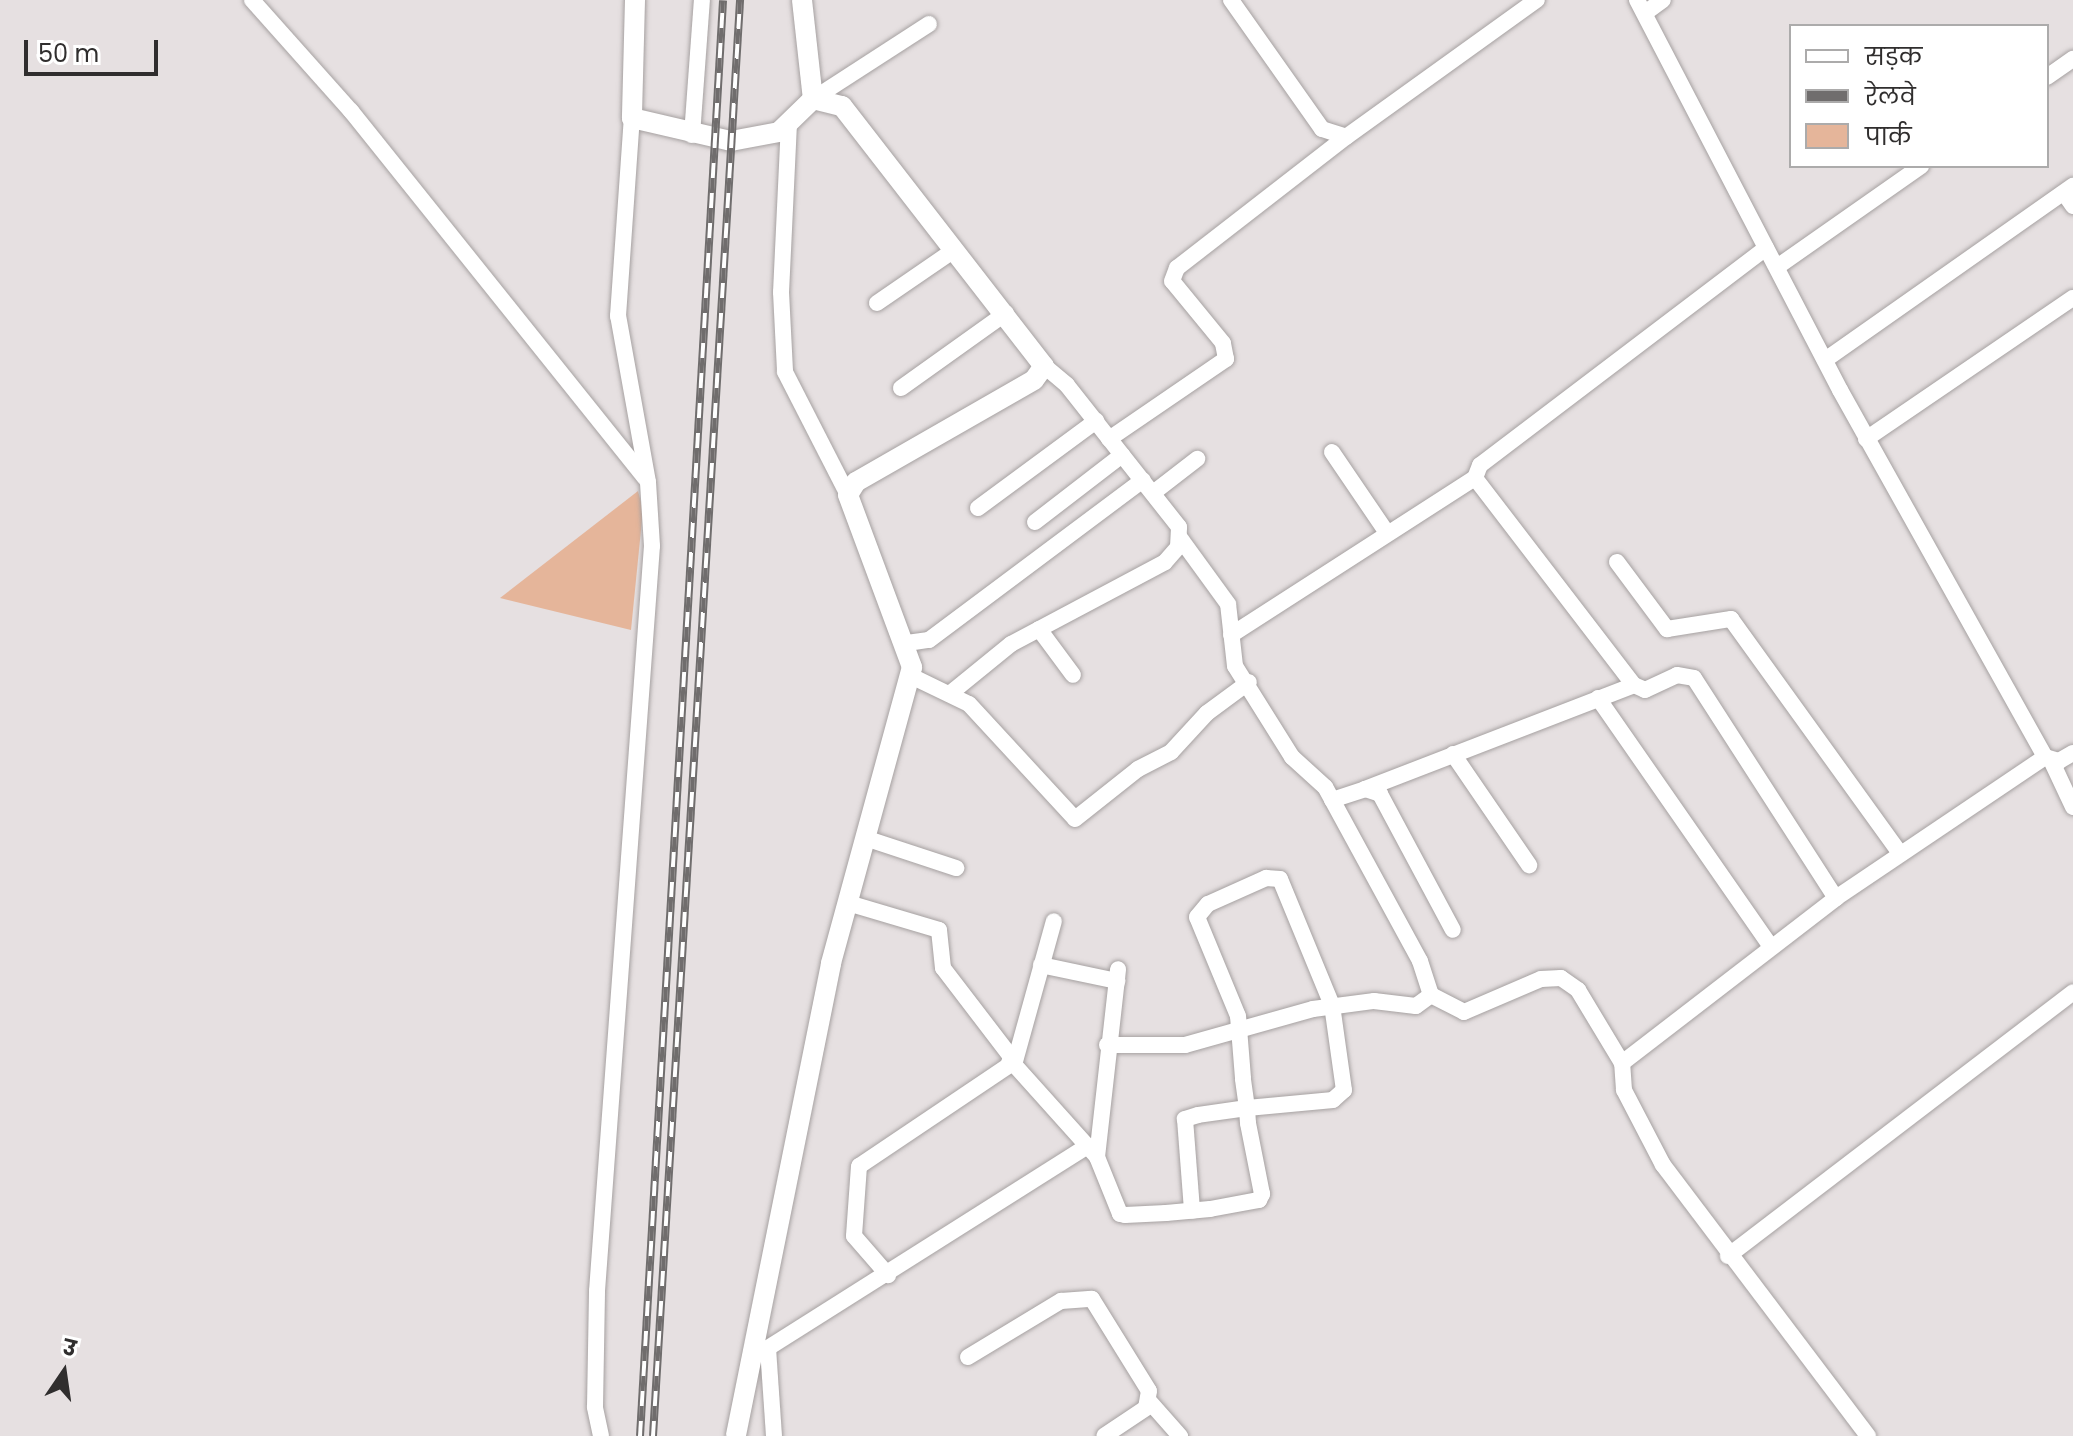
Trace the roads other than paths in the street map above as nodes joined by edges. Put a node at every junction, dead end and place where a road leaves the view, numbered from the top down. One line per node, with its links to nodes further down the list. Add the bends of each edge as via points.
1 (252, 0): 35 (street, via 351,111)
2 (635, 0): 13 (street)
3 (702, 0): 15 (street)
4 (802, 0): 12 (street)
5 (1231, 0): 16 (street, via 1322,129)
6 (1537, 0): 16 (street)
7 (1663, 0): 8 (street)
8 (1641, 6): 19 (street)
9 (929, 24): 12 (street)
10 (2073, 59): 11 (street)
11 (2049, 76)
12 (813, 99): 14 (street); 20 (street, via 825,98 852,113)
13 (632, 118): 15 (street); 35 (street, via 618,316)
14 (789, 123): 15 (street, via 756,139); 37 (street, via 781,292 785,372)
15 (692, 135)
16 (1346, 137): 29 (street, via 1177,268 1176,288 1223,343 1226,359)
17 (1918, 168): 21 (street)
18 (2070, 195): 25 (street)
19 (1766, 248): 21 (street); 34 (street, via 1480,465)
20 (954, 250): 23 (street); 24 (street)
21 (1777, 267): 25 (street)
22 (2073, 298): 30 (street)
23 (877, 303)
24 (1006, 313): 26 (street); 27 (street)
25 (1825, 360): 30 (street)
26 (1044, 366): 28 (street); 37 (street, via 1034,380 856,482)
27 (901, 388)
28 (1096, 421): 29 (street); 38 (street)
29 (1109, 439): 32 (street)
30 (1866, 439): 54 (street)
31 (1332, 452): 40 (street)
32 (1122, 455): 36 (street); 39 (street)
33 (1197, 459): 36 (street)
34 (1475, 478): 40 (street); 49 (street)
35 (648, 482): 83 (street, via 648,626 597,1291 595,1407)
36 (1148, 486): 41 (street); 45 (street, via 929,640)
37 (848, 495): 45 (street)
38 (978, 508)
39 (1035, 522)
40 (1387, 533): 44 (street)
41 (1180, 538): 43 (street, via 1165,562); 44 (street, via 1228,604)
42 (1617, 562): 59 (street, via 1667,629 1731,619)
43 (1039, 629): 46 (street); 50 (street)
44 (1231, 635): 48 (street, via 1233,660)
45 (907, 643): 47 (street)
46 (1073, 675)
47 (911, 676): 50 (street); 58 (street)
48 (1249, 682): 50 (street, via 1207,713 1171,752 1138,769 1075,819); 56 (street, via 1292,757)
49 (1634, 685): 51 (street); 62 (street, via 1645,690 1677,675 1694,678)
50 (952, 692)
51 (1598, 698): 53 (street); 66 (street)
52 (2073, 753): 54 (street)
53 (1453, 754): 55 (street); 60 (street)
54 (2048, 758): 57 (street); 59 (street)
55 (1365, 789): 56 (street); 65 (street, via 1380,794)
56 (1332, 800): 69 (street, via 1420,961)
57 (2073, 807)
58 (868, 839): 61 (street); 63 (street)
59 (1900, 853): 62 (street)
60 (1529, 865)
61 (956, 868)
62 (1836, 898): 66 (street)
63 (848, 903): 73 (street, via 939,930 943,968 969,995); 80 (street)
64 (1054, 921): 67 (street)
65 (1453, 930)
66 (1771, 947): 74 (street)
67 (1041, 965): 72 (street, via 1117,975); 73 (street)
68 (2073, 992): 78 (street)
69 (1431, 995): 70 (street, via 1416,1006 1374,1001); 74 (street, via 1464,1012 1541,979 1561,978 1578,990)
70 (1332, 1005): 71 (street); 71 (street, via 1283,884 1270,877 1208,904 1197,917); 75 (street, via 1342,1094)
71 (1240, 1030): 72 (street, via 1185,1045); 75 (street)
72 (1107, 1045): 76 (street)
73 (1012, 1063): 76 (street); 79 (street, via 859,1166 854,1236)
74 (1622, 1063): 78 (street, via 1624,1090 1663,1165)
75 (1247, 1108): 77 (street, via 1185,1119); 77 (street, via 1262,1198)
76 (1091, 1152): 77 (street, via 1120,1214); 79 (street)
77 (1192, 1211)
78 (1728, 1256): 88 (street)
79 (888, 1275): 80 (street)
80 (761, 1352): 84 (street); 85 (street)
81 (968, 1357): 82 (street, via 1061,1301 1083,1295 1101,1307 1145,1380)
82 (1149, 1401): 86 (street); 87 (street)
83 (601, 1436)
84 (736, 1436)
85 (774, 1436)
86 (1104, 1436)
87 (1180, 1436)
88 (1868, 1436)

